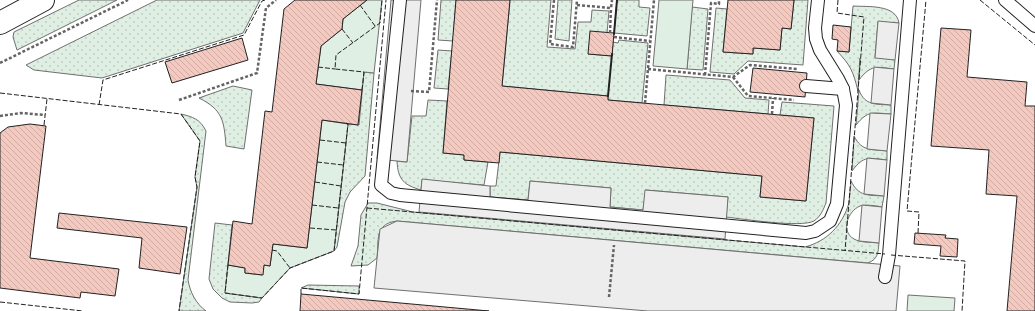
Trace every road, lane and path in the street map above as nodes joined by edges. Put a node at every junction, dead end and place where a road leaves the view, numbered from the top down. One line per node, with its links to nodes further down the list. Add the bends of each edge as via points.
1 (43, 0): 16 (street)
2 (128, 0): 21 (path)
3 (276, 0): 30 (path, via 266,8 257,73)
4 (400, 0): 28 (lane)
5 (437, 0): 28 (path, via 429,92)
6 (554, 0): 14 (path, via 550,44 573,47)
7 (577, 0): 14 (path)
8 (612, 0): 15 (path)
9 (654, 0): 20 (path)
10 (720, 0): 24 (path, via 719,4 711,3)
11 (818, 0): 22 (lane, via 816,40)
12 (910, 0): 37 (lane, via 889,255)
13 (1005, 0): 17 (lane)
14 (577, 5): 15 (path)
15 (611, 8): 18 (path)
16 (0, 23)
17 (1035, 26)
18 (610, 33)
19 (614, 37): 20 (path)
20 (650, 41): 23 (path)
21 (0, 62)
22 (831, 69): 25 (path, via 750,65); 27 (lane)
23 (648, 70): 24 (path); 32 (path)
24 (705, 75): 25 (path)
25 (733, 77): 29 (path, via 748,96)
26 (806, 86): 27 (lane)
27 (843, 89): 28 (lane, via 846,105 837,204 830,221 815,231 806,233 400,196 391,193 381,185)
28 (391, 90)
29 (773, 98): 31 (path); 33 (path)
30 (179, 100)
31 (795, 100)
32 (645, 103)
33 (772, 114)
34 (45, 115): 35 (path)
35 (0, 116)
36 (614, 245): 38 (path)
37 (885, 277)
38 (609, 298)

